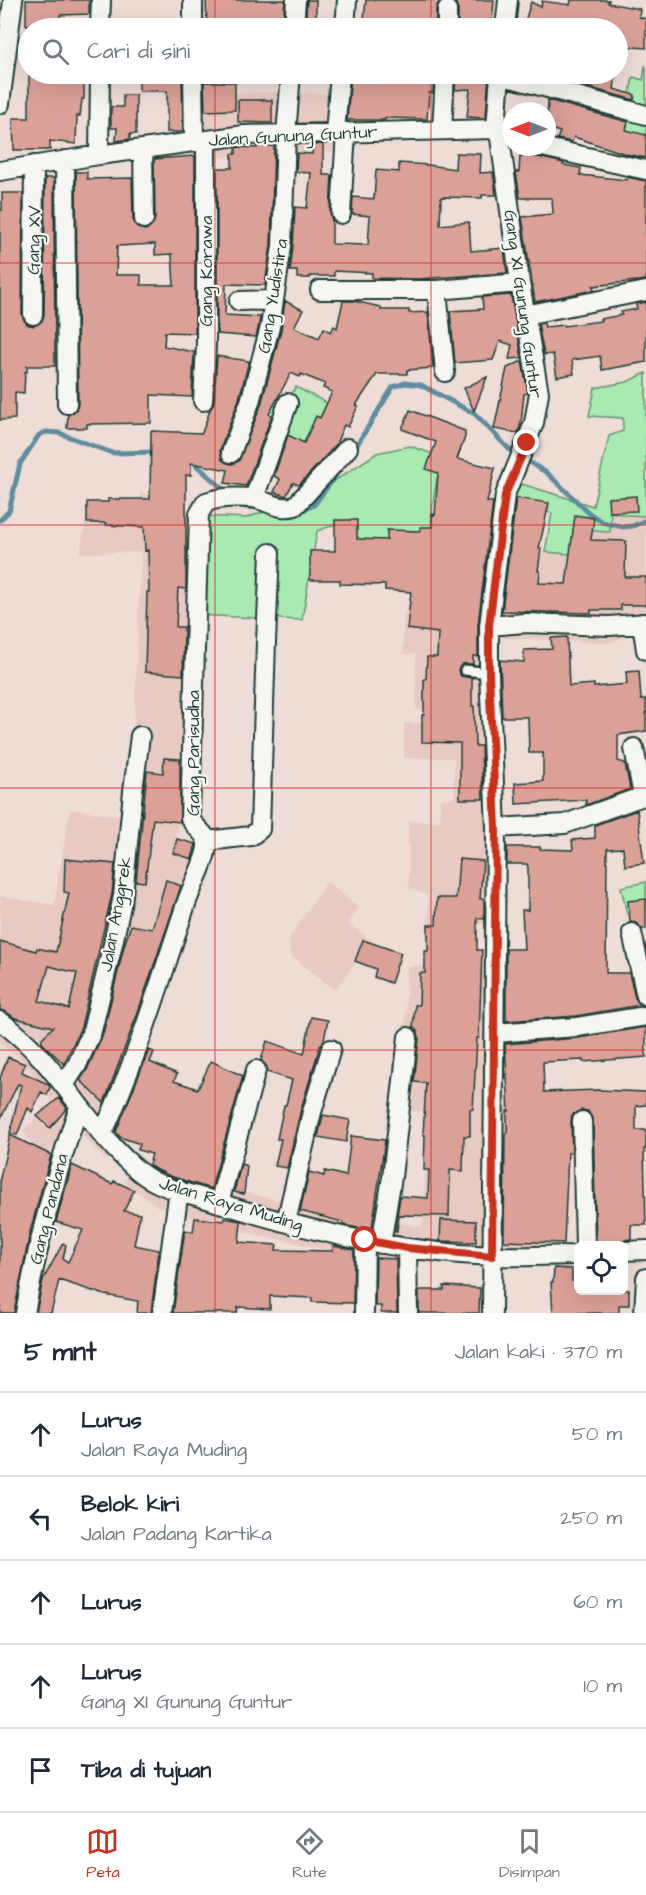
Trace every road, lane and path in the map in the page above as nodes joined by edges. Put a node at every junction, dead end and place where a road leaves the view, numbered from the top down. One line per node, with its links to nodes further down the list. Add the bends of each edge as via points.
1 (13, 0): 21 (street)
2 (101, 0): 8 (street)
3 (193, 0): 9 (street)
4 (296, 0): 10 (street)
5 (347, 0): 11 (street)
6 (508, 0): 13 (street)
7 (447, 10): 12 (street)
8 (100, 18)
9 (193, 18)
10 (295, 18)
11 (346, 18)
12 (447, 18)
13 (506, 18)
14 (100, 84): 30 (street)
15 (195, 84): 27 (street, Gang Korawa)
16 (290, 84): 25 (street, Gang Yudistira)
17 (340, 84): 24 (street)
18 (444, 84): 23 (street)
19 (500, 84): 26 (street)
20 (536, 84): 22 (street)
21 (0, 104)
22 (646, 115)
23 (442, 130): 24 (street, Jalan Gunung Guntur); 26 (street, Jalan Gunung Guntur)
24 (340, 133): 25 (street, Jalan Gunung Guntur); 36 (street)
25 (286, 134): 27 (street, Jalan Gunung Guntur); 42 (street, Gang Yudistira, via 282,246)
26 (502, 136)
27 (200, 141): 28 (street, Jalan Gunung Guntur); 47 (street, Gang Korawa, via 206,346)
28 (143, 148): 30 (street, Jalan Gunung Guntur); 37 (street)
29 (556, 150): 34 (street)
30 (99, 155): 32 (street, Jalan Gunung Guntur)
31 (504, 156): 38 (street, Gang XI Gunung Guntur)
32 (65, 160): 33 (street, Jalan Gunung Guntur); 49 (street)
33 (34, 165): 35 (street, Jalan Gunung Guntur); 44 (street, Gang XV)
34 (646, 170)
35 (0, 171)
36 (341, 214)
37 (144, 219)
38 (520, 283): 40 (street); 45 (street, Gang XI Gunung Guntur)
39 (320, 290): 40 (street)
40 (437, 290): 46 (street)
41 (646, 291): 45 (street)
42 (274, 300): 43 (street); 51 (street, Gang Yudistira, via 261,366)
43 (239, 301)
44 (33, 315)
45 (525, 315): 55 (street, Gang XI Gunung Guntur, via 539,393 534,423 505,495)
46 (445, 372)
47 (203, 401)
48 (288, 403): 52 (street)
49 (67, 404)
50 (348, 448): 52 (street, via 295,506 280,508)
51 (231, 453)
52 (254, 498): 63 (street, Gang Parisudha, via 214,499 206,502 199,514 190,818)
53 (270, 554): 63 (street, via 260,829 251,836)
54 (644, 623): 55 (street); 56 (street)
55 (489, 626): 58 (street, Gang XI Gunung Guntur)
56 (646, 650)
57 (465, 670): 58 (lane)
58 (489, 673): 62 (street, Gang XI Gunung Guntur)
59 (140, 736): 72 (street, Jalan Anggrek, via 123,896 113,944 92,1031)
60 (634, 748): 61 (street)
61 (645, 795): 62 (street, via 565,824)
62 (496, 828): 68 (street, Gang XI Gunung Guntur)
63 (207, 841): 75 (street, Gang Parisudha, via 132,1064)
64 (632, 933): 65 (street)
65 (646, 996)
66 (646, 1016): 68 (street, via 577,1027)
67 (0, 1021): 72 (street, Jalan Raya Muding, via 19,1034)
68 (495, 1033): 85 (street, Gang XI Gunung Guntur)
69 (408, 1037): 80 (street, via 392,1177)
70 (331, 1049): 78 (street)
71 (256, 1070): 77 (street)
72 (64, 1085): 73 (street, Jalan Raya Muding)
73 (79, 1107): 75 (street, Jalan Raya Muding); 87 (street, Gang Pandana, via 51,1195)
74 (582, 1121): 79 (street)
75 (102, 1135): 76 (street, Jalan Raya Muding, via 143,1175 161,1186)
76 (179, 1190): 77 (street, Jalan Raya Muding); 88 (street)
77 (219, 1203): 78 (street, Jalan Raya Muding)
78 (286, 1222): 80 (street, Jalan Raya Muding)
79 (585, 1241)
80 (373, 1242): 81 (street, Jalan Raya Muding); 89 (street)
81 (407, 1248): 85 (street, Jalan Raya Muding); 90 (street)
82 (646, 1250): 83 (street)
83 (628, 1251)
84 (574, 1255): 85 (street, Jalan Raya Muding)
85 (492, 1256): 91 (street, Gang XI Gunung Guntur)
86 (646, 1278): 92 (street)
87 (24, 1313)
88 (162, 1313)
89 (364, 1313)
90 (408, 1313)
91 (492, 1313)
92 (644, 1313)

